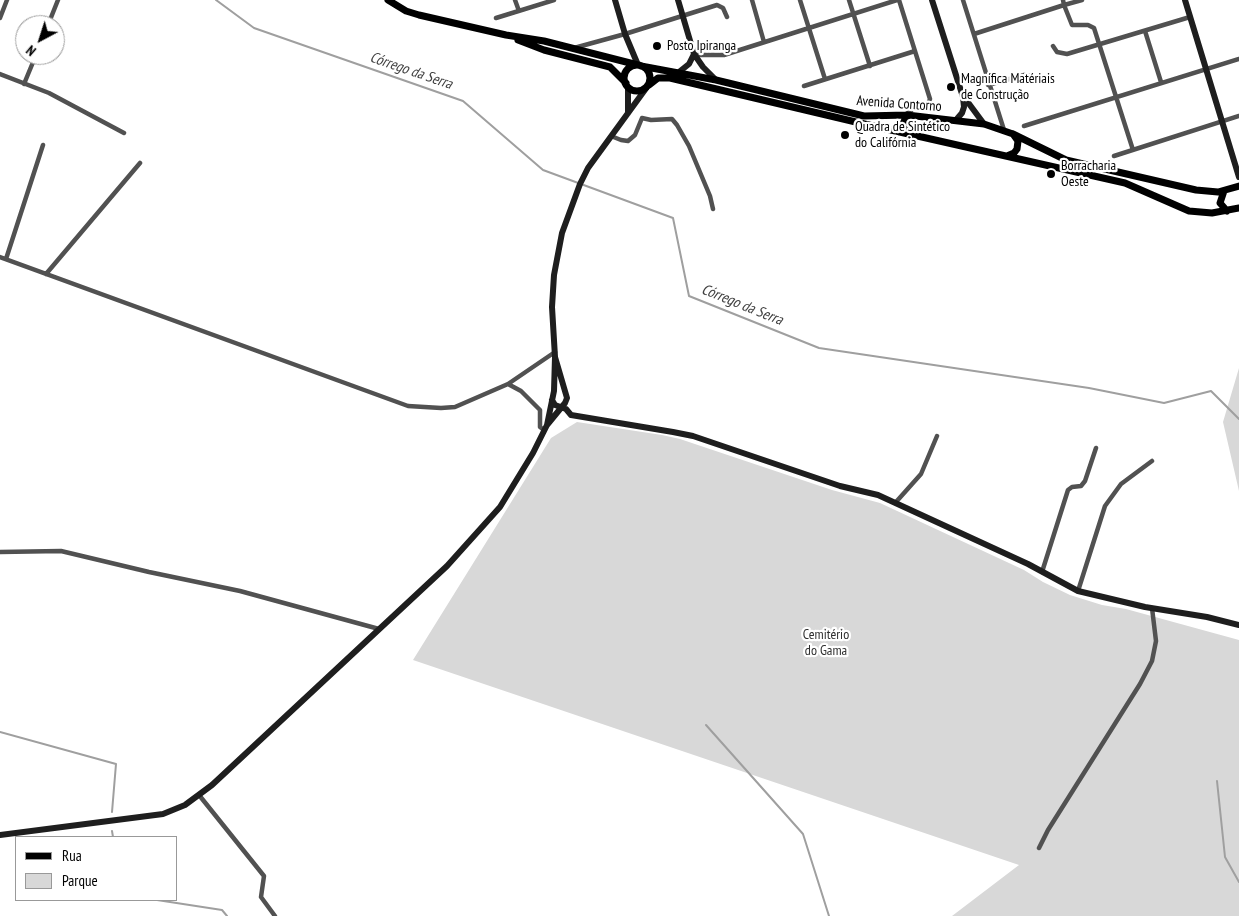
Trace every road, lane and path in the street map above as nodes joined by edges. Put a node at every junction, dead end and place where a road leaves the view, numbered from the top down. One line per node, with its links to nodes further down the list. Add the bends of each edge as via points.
1 (7, 0): 23 (street)
2 (58, 0): 18 (street)
3 (388, 0): 29 (main road, Avenida Contorno, via 420,15)
4 (515, 0): 17 (street)
5 (554, 0): 17 (street)
6 (615, 0): 27 (street)
7 (678, 0): 20 (street)
8 (752, 0): 30 (street)
9 (800, 0): 25 (street)
10 (849, 0): 19 (street)
11 (898, 0): 19 (street); 34 (street)
12 (932, 0): 53 (street)
13 (963, 0): 28 (street)
14 (1082, 0): 16 (street)
15 (1185, 0): 22 (street)
16 (1063, 2): 28 (street); 31 (street, via 1072,25 1094,28)
17 (519, 11): 24 (street)
18 (52, 15)
19 (854, 15): 25 (street); 39 (street)
20 (683, 16): 21 (street, via 717,5 723,8); 27 (street); 35 (street)
21 (727, 17)
22 (1190, 17): 26 (street); 40 (street)
23 (0, 18)
24 (496, 18)
25 (810, 28): 30 (street); 44 (street)
26 (1145, 31): 31 (street); 46 (street)
27 (625, 34): 33 (street); 38 (street)
28 (974, 34): 49 (street)
29 (506, 35): 33 (main road, Avenida Contorno); 48 (main road, Avenida Contorno, via 544,50 610,67)
30 (764, 42): 35 (street, via 720,56)
31 (1100, 45): 32 (street, via 1067,54 1057,52); 52 (street)
32 (1052, 46)
33 (572, 48): 38 (main road, Avenida Contorno)
34 (915, 51): 39 (street); 55 (street, via 930,101 914,108)
35 (694, 55): 41 (street); 45 (street)
36 (1239, 59): 40 (street)
37 (32, 65): 47 (street)
38 (640, 65): 41 (main road, Avenida Contorno); 48 (main road, via 626,72); 50 (main road, via 649,73)
39 (870, 66): 44 (street)
40 (1206, 69): 46 (street); 58 (street)
41 (679, 72): 45 (main road, Avenida Contorno)
42 (0, 74): 47 (street)
43 (1031, 76): 49 (street, via 1024,74)
44 (826, 79): 51 (street)
45 (716, 80): 55 (main road, Avenida Contorno, via 864,116)
46 (1162, 82): 52 (street)
47 (24, 84): 62 (street)
48 (627, 85): 50 (main road, via 635,91); 54 (street)
49 (988, 85): 61 (street)
50 (648, 86): 54 (street); 63 (main road, Avenida Contorno, via 658,78 670,78)
51 (804, 86)
52 (1116, 96): 60 (street); 67 (street)
53 (963, 97): 57 (street, via 964,107); 59 (street)
54 (628, 114): 65 (street)
55 (907, 116): 57 (main road, Avenida Contorno); 63 (main road, via 902,126)
56 (1239, 116): 58 (street)
57 (956, 120): 59 (main road, Avenida Contorno)
58 (1222, 122): 67 (street); 74 (street)
59 (984, 124): 61 (main road, Avenida Contorno)
60 (1024, 126)
61 (1004, 130): 64 (main road, Avenida Contorno)
62 (124, 133)
63 (909, 134): 68 (main road, Avenida Contorno)
64 (1013, 134): 68 (main road, via 1018,141 1017,148 1014,153); 71 (main road, Avenida Contorno, via 1059,157)
65 (611, 136): 79 (street, via 628,141 635,135 642,118 672,118 688,146); 84 (street, via 588,168 562,233 552,307)
66 (43, 145): 82 (street)
67 (1133, 150): 69 (street)
68 (1004, 156): 72 (main road, Avenida Contorno)
69 (1114, 156)
70 (140, 163): 83 (street)
71 (1089, 165): 72 (main road); 73 (main road, Avenida Contorno)
72 (1077, 172): 75 (main road, Avenida Contorno)
73 (1140, 177): 75 (main road); 77 (main road, Avenida Contorno, via 1206,191)
74 (1239, 177)
75 (1128, 184): 80 (main road, Avenida Contorno, via 1189,211)
76 (1239, 186): 77 (main road, Avenida Contorno)
77 (1224, 190): 80 (main road, via 1220,203)
78 (1239, 208): 80 (main road, Avenida Contorno)
79 (713, 209)
80 (1228, 211)
81 (0, 257): 82 (street)
82 (6, 259): 83 (street)
83 (46, 274): 85 (street, via 408,406 455,407)
84 (555, 355): 85 (street); 86 (street); 87 (street)
85 (508, 384): 90 (street, via 522,391 540,410 540,427)
86 (554, 391): 87 (street, via 561,389); 88 (street)
87 (565, 393): 89 (street)
88 (552, 400): 89 (street); 90 (street)
89 (562, 407): 90 (street); 94 (street, via 571,416 693,436)
90 (545, 428): 100 (street, via 500,507 447,566)
91 (937, 436): 94 (street, via 921,474)
92 (1096, 448): 96 (street, via 1081,486 1072,486 1068,490)
93 (1152, 461): 97 (street, via 1121,484 1105,506)
94 (896, 502): 96 (street)
95 (0, 552): 100 (street, via 61,551 240,591)
96 (1042, 572): 97 (street)
97 (1078, 591): 98 (street)
98 (1152, 608): 99 (street); 103 (street, via 1156,641 1152,661)
99 (1239, 625)
100 (379, 629): 101 (street)
101 (199, 795): 102 (street, via 162,814); 104 (street, via 264,876 261,897)
102 (0, 835)
103 (1039, 848)
104 (276, 916)

